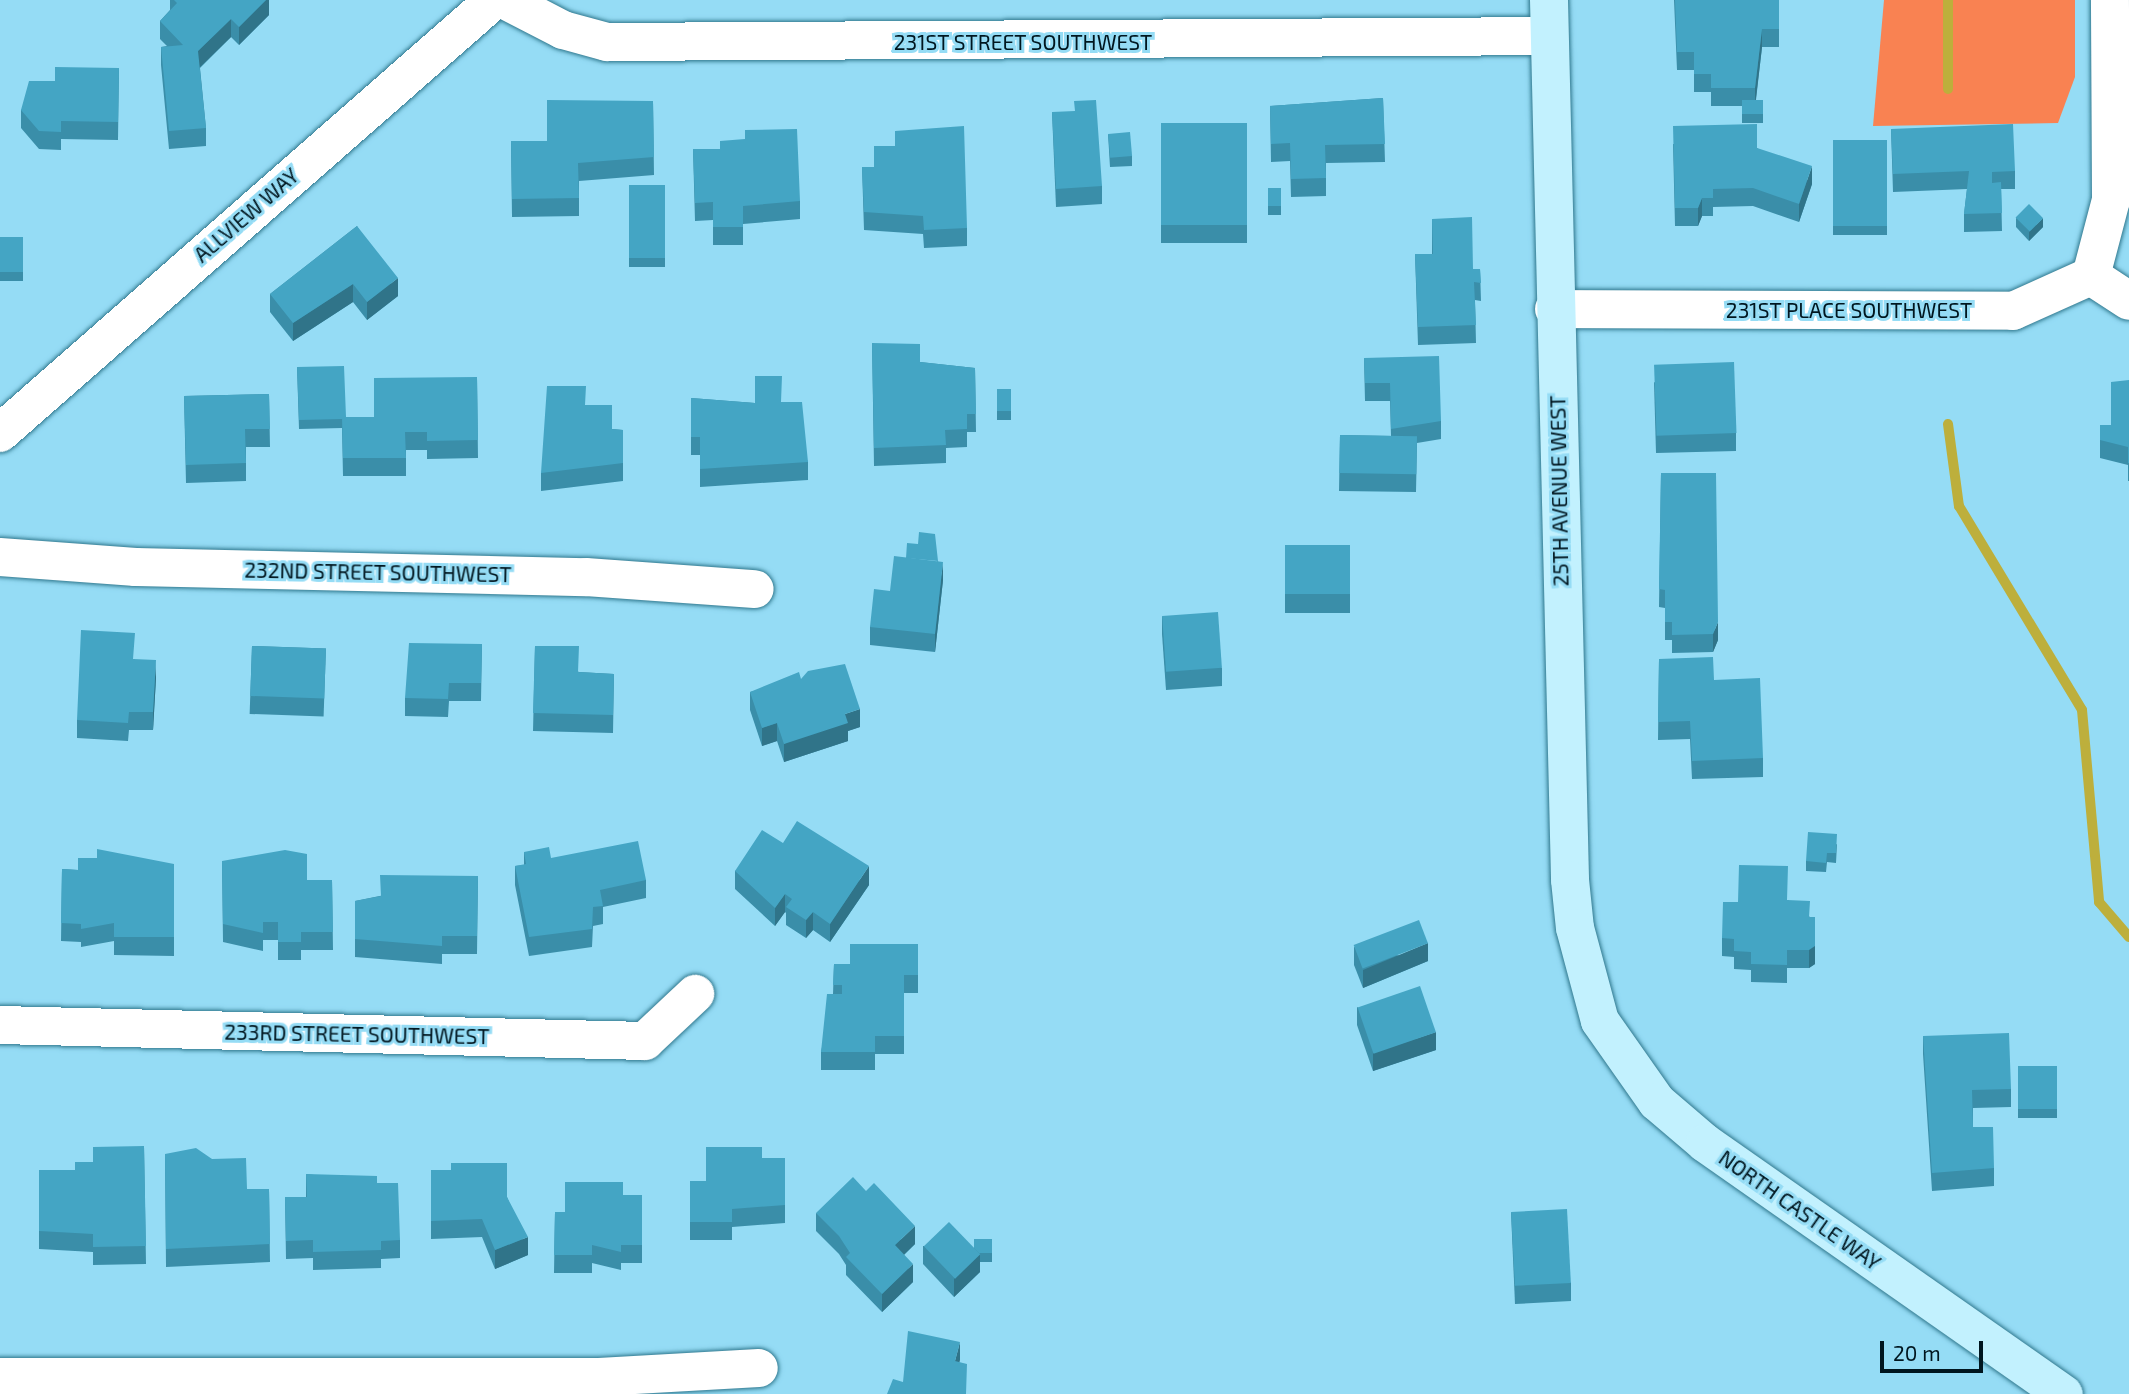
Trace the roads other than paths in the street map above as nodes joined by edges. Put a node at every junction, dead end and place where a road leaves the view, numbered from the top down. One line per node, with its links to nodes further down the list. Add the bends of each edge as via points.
1 (494, 0): 8 (street, ALLVIEW WAY)
2 (505, 0): 4 (street, 231ST STREET SOUTHWEST, via 564,30 632,43)
3 (2110, 0): 5 (street, via 2111,200)
4 (1549, 18): 7 (street, 25TH AVENUE WEST)
5 (2091, 276): 6 (street); 7 (street, 231ST PLACE SOUTHWEST, via 2013,311)
6 (2129, 300)
7 (1554, 309): 11 (street, 25TH AVENUE WEST, via 1570,880)
8 (0, 433)
9 (0, 557): 10 (street, 232ND STREET SOUTHWEST, via 136,567 586,577)
10 (755, 589)
11 (1587, 980): 16 (street, NORTH CASTLE WAY, via 1600,1021 1657,1102 1705,1143)
12 (695, 994): 13 (street, 233RD STREET SOUTHWEST, via 645,1041)
13 (0, 1024)
14 (759, 1368): 15 (street, via 599,1377)
15 (0, 1377)
16 (2064, 1394)

